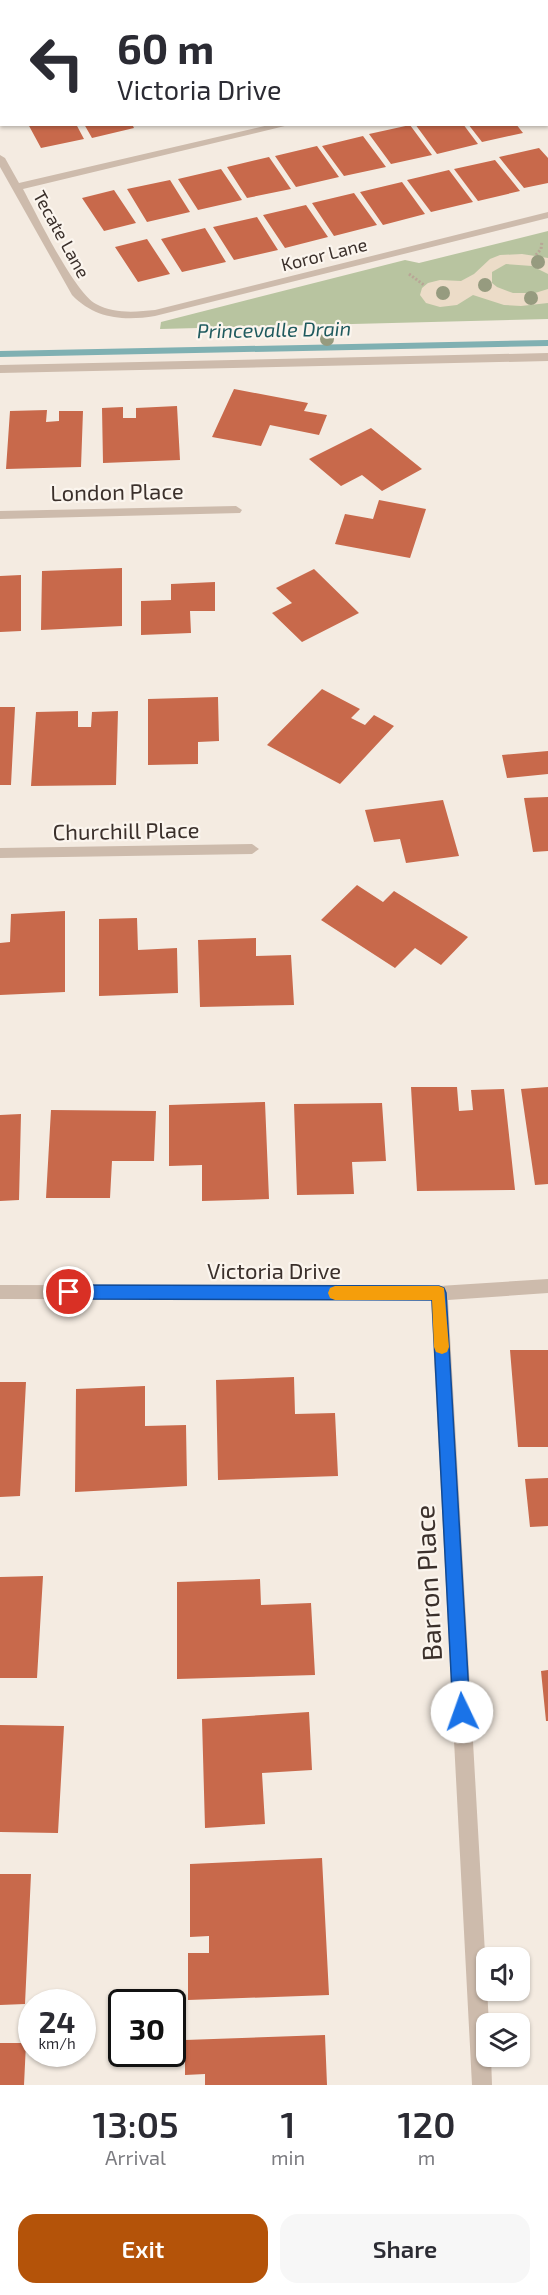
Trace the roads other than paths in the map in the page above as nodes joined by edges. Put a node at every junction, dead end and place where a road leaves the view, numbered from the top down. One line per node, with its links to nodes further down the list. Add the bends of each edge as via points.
1 (279, 126): 3 (street)
2 (0, 158): 3 (street, Tecate Lane)
3 (17, 187): 5 (street, Tecate Lane, via 76,293)
4 (548, 215): 5 (street, Koror Lane, via 155,313)
5 (107, 314)
6 (548, 357): 7 (street)
7 (0, 369)
8 (236, 510): 9 (street, London Place)
9 (0, 515)
10 (252, 849): 11 (street, Churchill Place)
11 (0, 853)
12 (548, 1286): 14 (street, Victoria Drive)
13 (0, 1292): 14 (street, Victoria Drive)
14 (439, 1293): 15 (street, Barron Place)
15 (482, 2085)

